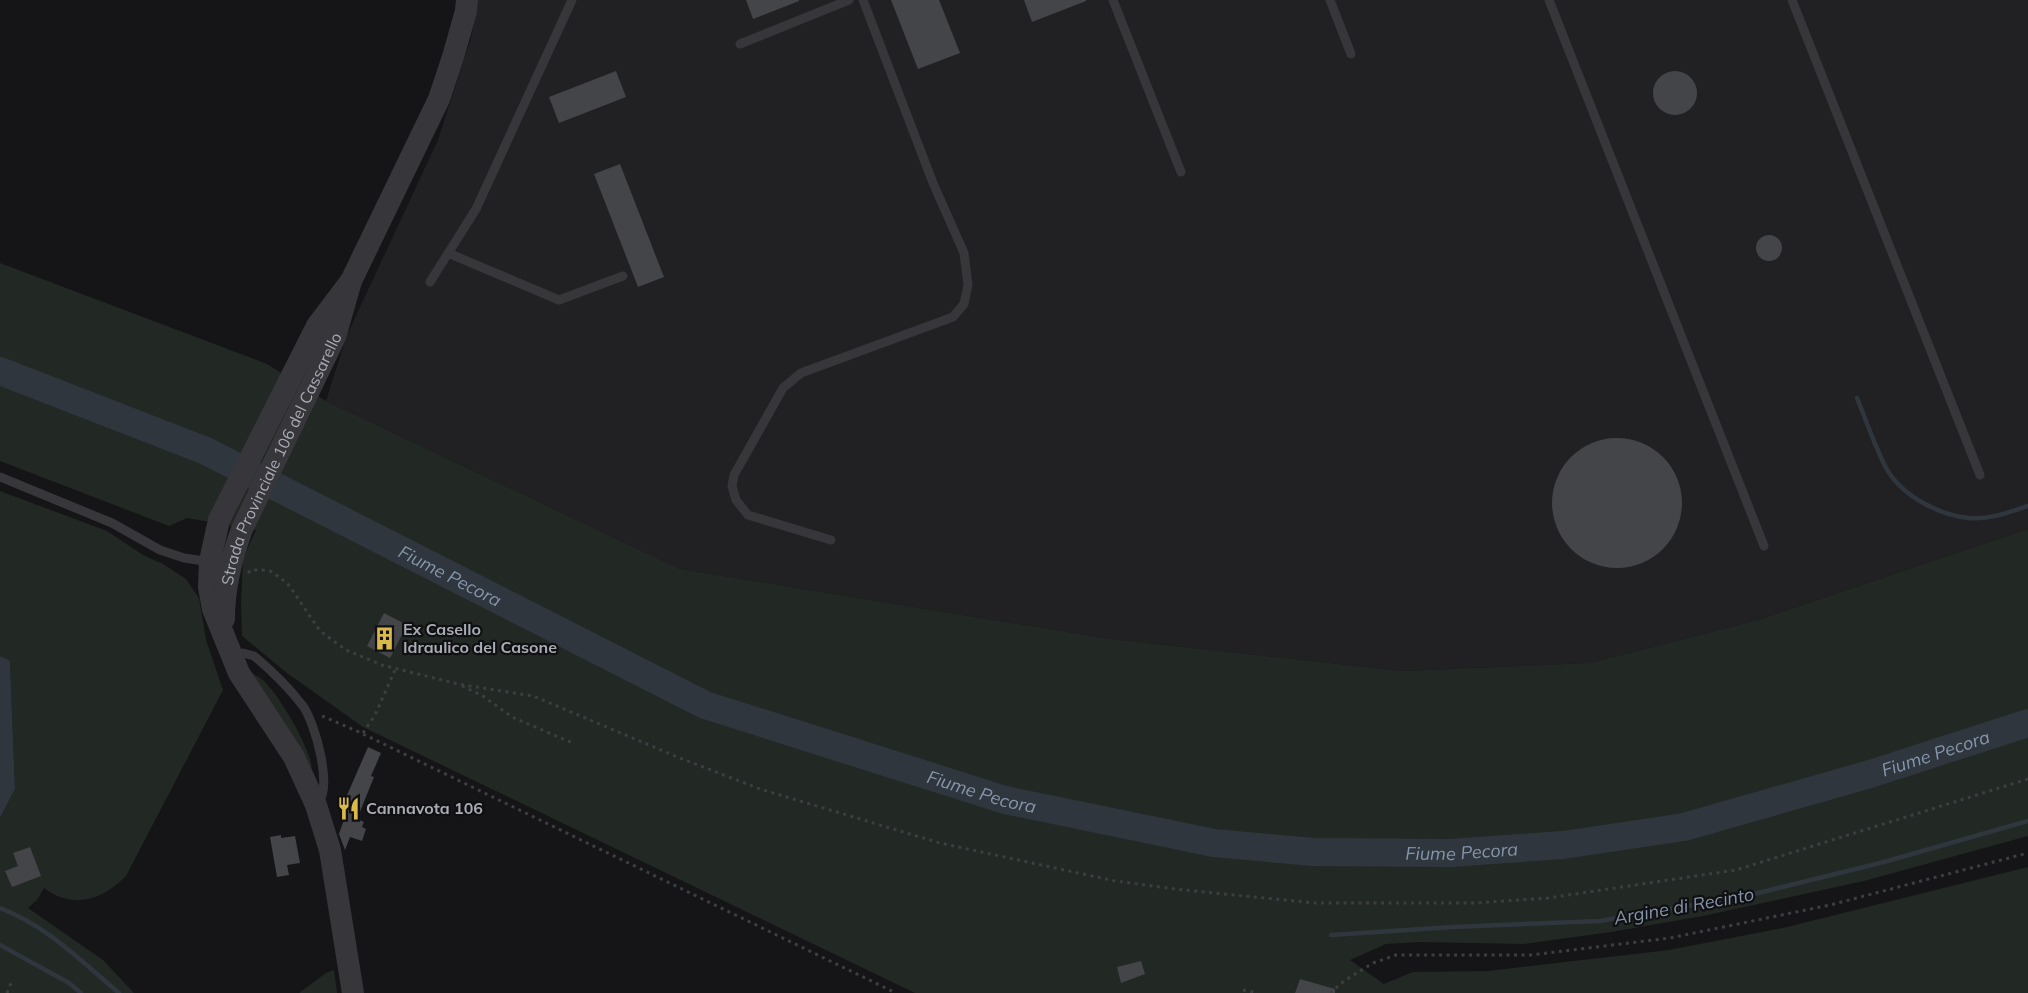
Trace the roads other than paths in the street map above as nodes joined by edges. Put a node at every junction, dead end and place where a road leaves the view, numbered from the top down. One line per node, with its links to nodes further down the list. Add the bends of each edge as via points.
1 (467, 0): 14 (street, Strada Provinciale 106 del Cassarello, via 439,99)
2 (572, 0): 12 (lane, via 476,210)
3 (849, 0): 9 (lane)
4 (863, 0): 18 (lane, via 964,253 968,285 964,304 952,317 801,373 783,388 734,475 736,500 748,515)
5 (1113, 0): 11 (lane)
6 (1330, 0): 10 (lane)
7 (1549, 0): 19 (lane)
8 (1792, 0): 16 (lane)
9 (740, 44)
10 (1351, 54)
11 (1181, 172)
12 (448, 253): 13 (lane, via 558,300); 15 (lane)
13 (623, 276)
14 (351, 281): 20 (street, Strada Provinciale 106 del Cassarello, via 335,337); 20 (street, Strada Provinciale 106 del Cassarello, via 317,326 219,520)
15 (430, 282)
16 (1980, 476)
17 (0, 477): 20 (lane, via 112,523 160,550)
18 (831, 540)
19 (1764, 546)
20 (227, 568): 21 (street, Strada Provinciale 106 del Cassarello, via 224,606)
21 (228, 647): 22 (street, Strada Provinciale 106 del Cassarello, via 251,693 294,758); 22 (lane, via 254,656 303,707 316,738 324,779 322,798)
22 (316, 805): 23 (street, Strada Provinciale 106 del Cassarello, via 330,850)
23 (353, 993)

